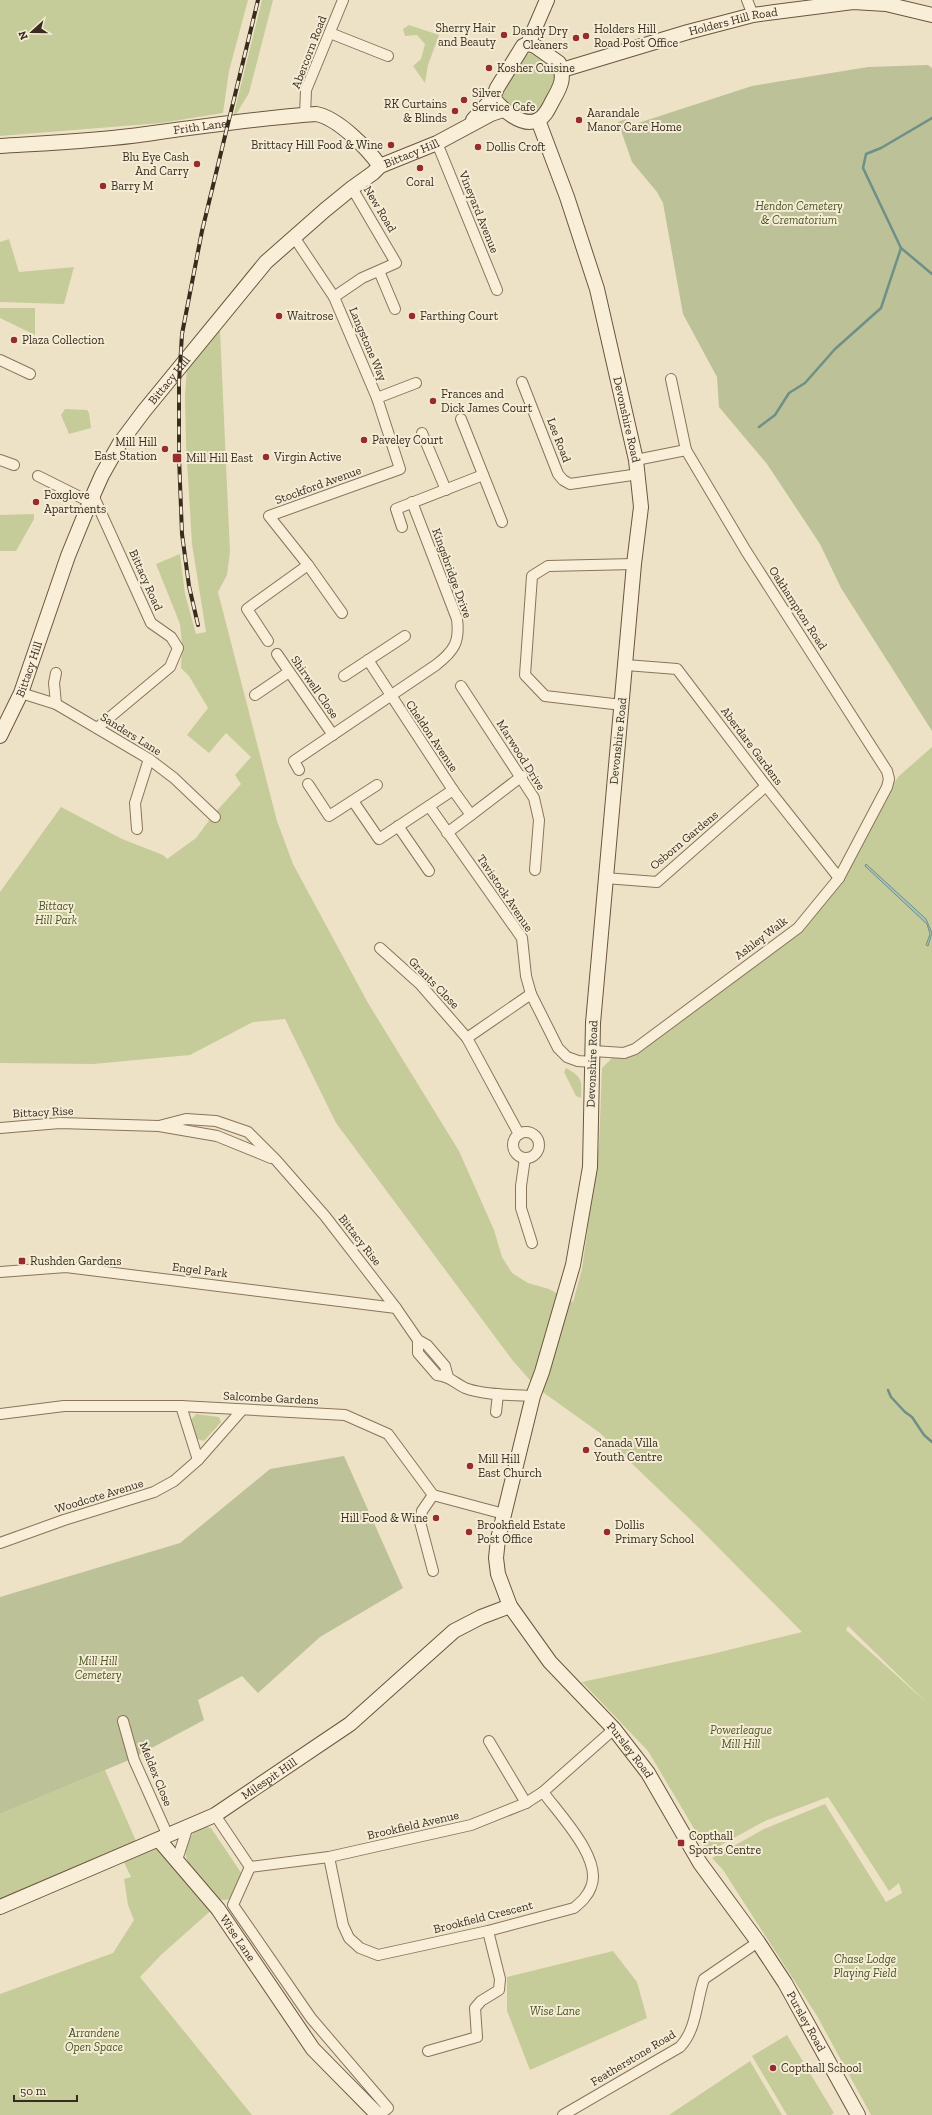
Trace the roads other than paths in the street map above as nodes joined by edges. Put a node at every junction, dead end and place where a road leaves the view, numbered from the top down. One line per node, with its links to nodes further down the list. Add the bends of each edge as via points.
1 (343, 0): 6 (street, Abercorn Road)
2 (547, 0): 7 (street)
3 (747, 0): 5 (street)
4 (932, 15): 5 (street, Holders Hill Road, via 886,4 853,2)
5 (753, 16): 9 (street, Holders Hill Road)
6 (330, 33): 8 (street); 12 (street, Abercorn Road, via 306,90)
7 (528, 44): 9 (street, via 559,63); 10 (street, via 519,51)
8 (388, 56)
9 (562, 70): 13 (street, via 562,85 545,114)
10 (493, 98): 11 (street); 14 (street, Bittacy Hill)
11 (503, 110): 13 (street, via 524,121); 14 (street, Bittacy Hill)
12 (305, 115): 16 (street, Frith Lane, via 223,122 147,134); 17 (street, Frith Lane, via 327,116 338,123)
13 (538, 120): 34 (street, Devonshire Road, via 597,289)
14 (466, 128): 15 (street, Bittacy Hill)
15 (437, 143): 17 (street, Bittacy Hill); 21 (street, Vineyard Avenue)
16 (0, 146)
17 (380, 166): 18 (street, Bittacy Hill)
18 (352, 188): 19 (street, Bittacy Hill); 20 (street, New Road, via 396,263)
19 (294, 237): 22 (street, Langstone Way); 41 (street, Bittacy Hill, via 266,262 144,411 117,448)
20 (379, 271): 22 (street, via 362,278); 23 (street)
21 (496, 290)
22 (334, 297): 29 (street, Langstone Way)
23 (395, 309)
24 (0, 360): 25 (street)
25 (30, 374)
26 (671, 379): 32 (street, Oakhampton Road)
27 (522, 382): 37 (street, Lee Road, via 558,474 563,480 570,484)
28 (416, 383): 29 (street)
29 (377, 398): 36 (street, Langstone Way)
30 (461, 419): 38 (street)
31 (422, 433): 40 (street)
32 (686, 450): 34 (street); 68 (street, Oakhampton Road, via 746,551 887,771)
33 (0, 460): 35 (street)
34 (636, 460): 37 (street, Devonshire Road)
35 (14, 465)
36 (400, 469): 46 (street, Stockford Avenue, via 269,516)
37 (639, 474): 45 (street, Devonshire Road, via 641,507)
38 (483, 475): 40 (street); 43 (street)
39 (38, 476): 41 (street)
40 (446, 490): 42 (street)
41 (92, 498): 57 (street, Bittacy Hill, via 68,556); 62 (street, Bittacy Road, via 151,623 171,637 178,648 170,667)
42 (412, 502): 44 (street, via 396,509); 59 (street, Kingsbridge Drive, via 457,619 459,633 455,647 447,657)
43 (502, 522)
44 (402, 527)
45 (634, 564): 52 (street, Devonshire Road); 61 (street, via 548,566 532,576 525,675 545,696)
46 (308, 565): 47 (street, Stockford Avenue); 49 (street, via 248,609)
47 (342, 613)
48 (405, 636): 51 (street)
49 (268, 641)
50 (277, 654): 53 (street, Shirwell Close)
51 (368, 660): 55 (street); 59 (street, Cheldon Avenue)
52 (626, 665): 61 (street, Devonshire Road); 71 (street, Aberdare Gardens, via 677,669)
53 (289, 672): 58 (street); 63 (street, Shirwell Close)
54 (56, 673): 60 (street)
55 (344, 676)
56 (461, 686): 67 (street, Marwood Drive)
57 (21, 693): 60 (street, Sanders Lane); 64 (street, Bittacy Hill)
58 (255, 695)
59 (390, 696): 63 (street, Kingsbridge Drive); 72 (street, Cheldon Avenue)
60 (56, 704): 62 (street, Sanders Lane)
61 (622, 705): 82 (street, Devonshire Road)
62 (97, 728): 65 (street, Sanders Lane)
63 (333, 735): 66 (street, Kingsbridge Drive, via 294,761)
64 (0, 736)
65 (149, 759): 76 (street, Sanders Lane, via 174,778); 78 (street, via 135,803)
66 (299, 770)
67 (522, 776): 75 (street); 80 (street, Marwood Drive, via 534,798 539,820)
68 (889, 779): 83 (street, Ashley Walk)
69 (308, 784): 73 (street, via 329,816)
70 (377, 785): 73 (street)
71 (766, 786): 82 (street, Osborn Gardens, via 657,882); 83 (street, Aberdare Gardens)
72 (453, 790): 74 (street); 75 (street, Cheldon Avenue)
73 (353, 801): 77 (street, via 379,839)
74 (429, 806): 77 (street); 79 (street, Tavistock Avenue)
75 (471, 816): 79 (street)
76 (215, 817)
77 (398, 826): 81 (street)
78 (137, 829)
79 (447, 833): 85 (street, Tavistock Avenue, via 522,938 526,976)
80 (535, 870)
81 (429, 871)
82 (606, 878): 87 (street, Devonshire Road)
83 (839, 878): 87 (street, Ashley Walk, via 798,928 634,1049 624,1053)
84 (380, 948): 86 (street, Grants Close, via 420,984)
85 (531, 994): 86 (street); 87 (street, Tavistock Avenue, via 562,1054 578,1061)
86 (467, 1038): 90 (street, Grants Close)
87 (592, 1056): 96 (street, Devonshire Road, via 590,1167 572,1265)
88 (159, 1126): 89 (street, Bittacy Rise, via 60,1123); 92 (street, Bittacy Rise, via 217,1136); 92 (street, Bittacy Rise, via 186,1119 216,1121 248,1132)
89 (0, 1128)
90 (519, 1134): 91 (street, via 514,1139 513,1148 517,1154); 91 (street, via 530,1133 538,1142 535,1153)
91 (525, 1158): 93 (street, via 521,1208)
92 (276, 1160): 95 (street, Bittacy Rise, via 324,1216)
93 (532, 1243)
94 (0, 1272): 95 (street, Engel Park, via 66,1267)
95 (396, 1308): 97 (street, Bittacy Rise, via 418,1340 427,1345 445,1366 448,1376 465,1388)
96 (542, 1372): 98 (street, Pursley Road)
97 (498, 1394): 98 (street, Bittacy Rise); 101 (street)
98 (533, 1396): 105 (street, Pursley Road)
99 (181, 1406): 100 (street, Salcombe Gardens); 102 (street, Salcombe Gardens, via 64,1406); 103 (street)
100 (242, 1410): 103 (street, Woodcote Avenue); 104 (street, Salcombe Gardens, via 344,1415 388,1434)
101 (496, 1412)
102 (0, 1414)
103 (198, 1460): 106 (street, Woodcote Avenue, via 174,1481 154,1492)
104 (434, 1494): 105 (street); 107 (street, via 422,1511 420,1522)
105 (504, 1514): 108 (street, Pursley Road, via 496,1558 498,1574)
106 (0, 1543)
107 (433, 1571)
108 (510, 1606): 110 (street, Pursley Road, via 550,1662); 114 (street, Milespit Hill, via 454,1631 350,1724)
109 (123, 1721): 116 (street, Meldex Close, via 134,1760)
110 (614, 1729): 112 (street, Brookfield Avenue); 124 (street, Pursley Road, via 648,1773 700,1863)
111 (489, 1741): 113 (street)
112 (543, 1792): 113 (street, Brookfield Avenue); 123 (street, Brookfield Crescent, via 587,1852 593,1868 592,1886 585,1898 574,1908)
113 (526, 1803): 117 (street, Brookfield Avenue, via 471,1825)
114 (215, 1814): 115 (street, Milespit Hill); 119 (street)
115 (188, 1826): 116 (street, Milespit Hill); 118 (street)
116 (163, 1838): 118 (street, Wise Lane); 121 (street, Milespit Hill)
117 (329, 1856): 119 (street, Brookfield Avenue); 123 (street, Brookfield Crescent, via 343,1925 349,1938 360,1948 378,1955)
118 (177, 1860): 122 (street, Wise Lane)
119 (250, 1867): 120 (street, Wise Lane)
120 (233, 1905): 122 (street, Wise Lane); 126 (street, Wise Lane, via 311,2018 388,2108)
121 (0, 1907)
122 (218, 1909): 126 (street, Wise Lane, via 313,2050)
123 (488, 1931): 125 (street, via 500,1979 499,1990 475,2008 477,2037)
124 (758, 1942): 127 (street, Featherstone Road, via 704,1979 692,2028 680,2047); 128 (street, Pursley Road, via 788,1989)
125 (428, 2051)
126 (379, 2115)
127 (563, 2115)
128 (858, 2115)

